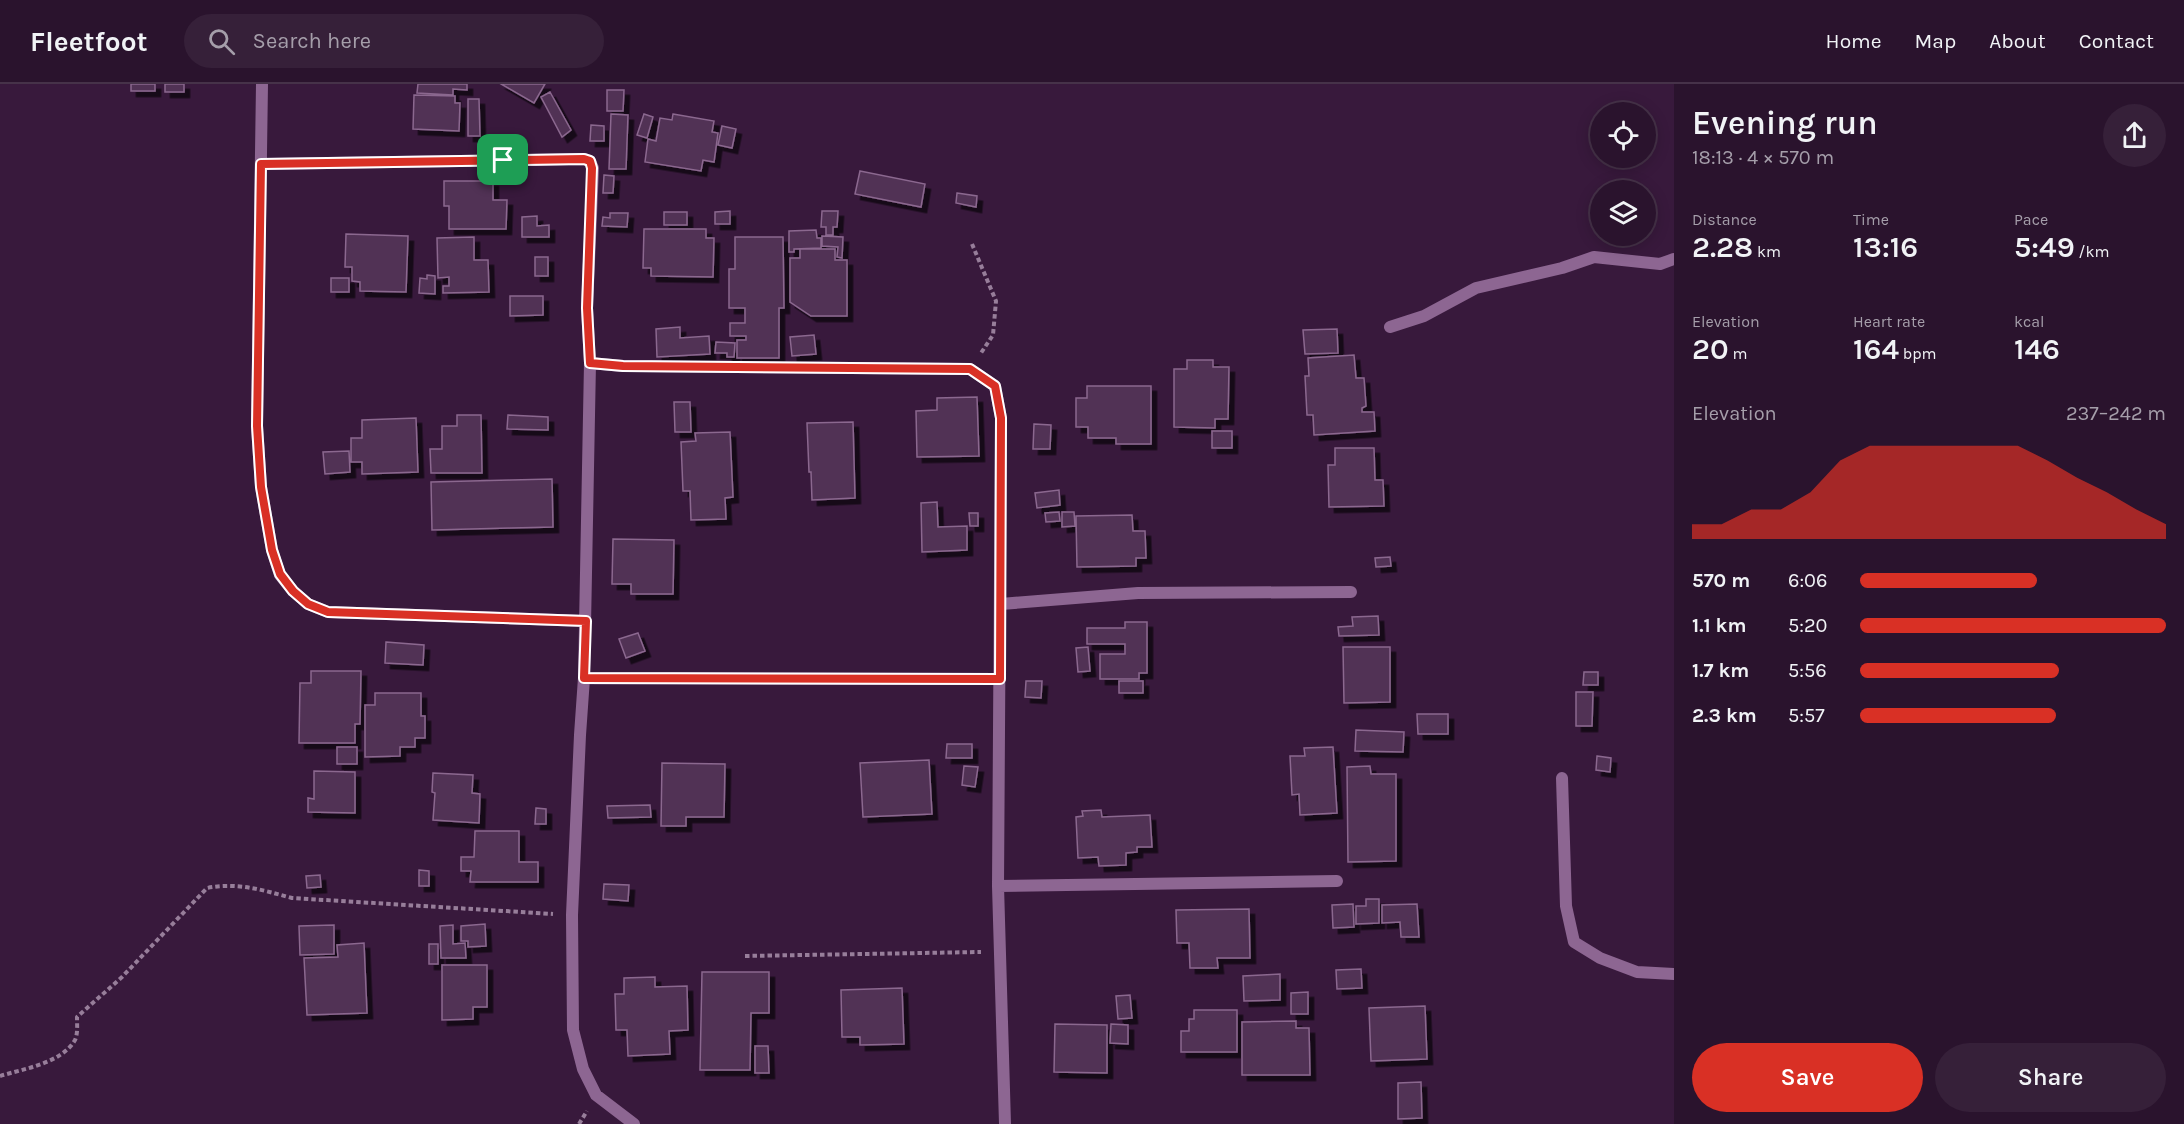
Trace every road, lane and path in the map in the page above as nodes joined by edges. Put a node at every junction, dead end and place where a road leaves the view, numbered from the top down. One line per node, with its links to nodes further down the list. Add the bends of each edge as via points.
1 (262, 84): 2 (street)
2 (261, 164): 6 (street, via 590,161); 10 (street, via 257,426 261,487 280,574 308,604 328,612)
3 (972, 244): 7 (path, via 996,301 993,335)
4 (1674, 259): 5 (street, via 1660,264 1594,257 1476,288 1424,316)
5 (1390, 327)
6 (590, 363): 7 (street); 10 (street)
7 (970, 369): 9 (street, via 995,386 1001,418)
8 (1350, 592): 9 (street, via 1138,593)
9 (1001, 604): 12 (street)
10 (586, 621): 11 (street)
11 (584, 678): 12 (street); 16 (street)
12 (1000, 679): 15 (street)
13 (1562, 778): 19 (street, via 1566,906 1574,942 1600,958 1637,972)
14 (1337, 881): 15 (street)
15 (998, 886): 17 (street)
16 (572, 915): 20 (path, via 292,898 226,884 207,888 122,977 77,1017 76,1038 64,1053); 21 (street, via 573,1030 584,1069 596,1095)
17 (1000, 952): 18 (path); 22 (street)
18 (745, 956)
19 (1674, 974)
20 (0, 1076)
21 (634, 1124)
22 (1005, 1124)

